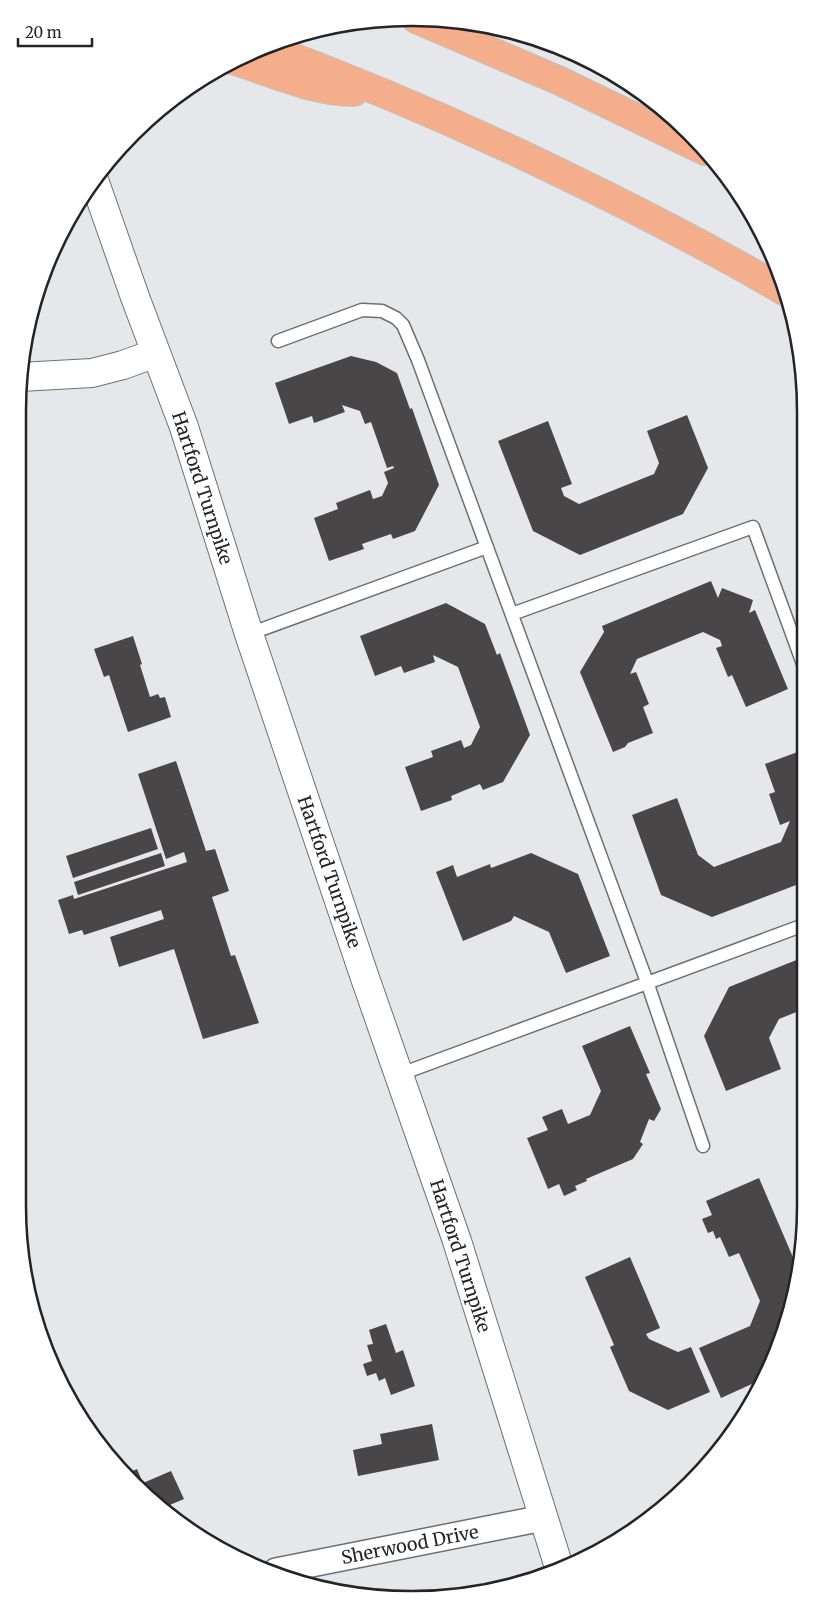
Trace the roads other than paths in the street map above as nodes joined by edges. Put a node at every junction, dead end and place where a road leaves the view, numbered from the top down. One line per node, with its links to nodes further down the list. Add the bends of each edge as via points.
1 (434, 27): 5 (highway, via 560,81)
2 (277, 51): 4 (highway)
3 (246, 64): 4 (highway, via 321,88)
4 (381, 92): 7 (highway, via 605,194)
5 (687, 142)
6 (97, 189): 9 (main road, Hartford Turnpike)
7 (775, 286)
8 (278, 341): 11 (lane, via 362,310 382,311 396,318 403,325 418,360)
9 (156, 353): 10 (main road, via 92,373); 13 (main road, Hartford Turnpike, via 184,426)
10 (28, 377)
11 (487, 547): 12 (lane); 13 (lane)
12 (512, 614): 14 (lane, via 752,527); 16 (lane)
13 (249, 634): 17 (main road, Hartford Turnpike)
14 (797, 648)
15 (797, 928): 16 (lane)
16 (647, 982): 17 (lane); 18 (lane)
17 (398, 1075): 19 (main road, Hartford Turnpike, via 457,1241)
18 (703, 1146)
19 (543, 1518): 20 (main road, Hartford Turnpike); 21 (street, Sherwood Drive)
20 (557, 1562)
21 (286, 1569)

